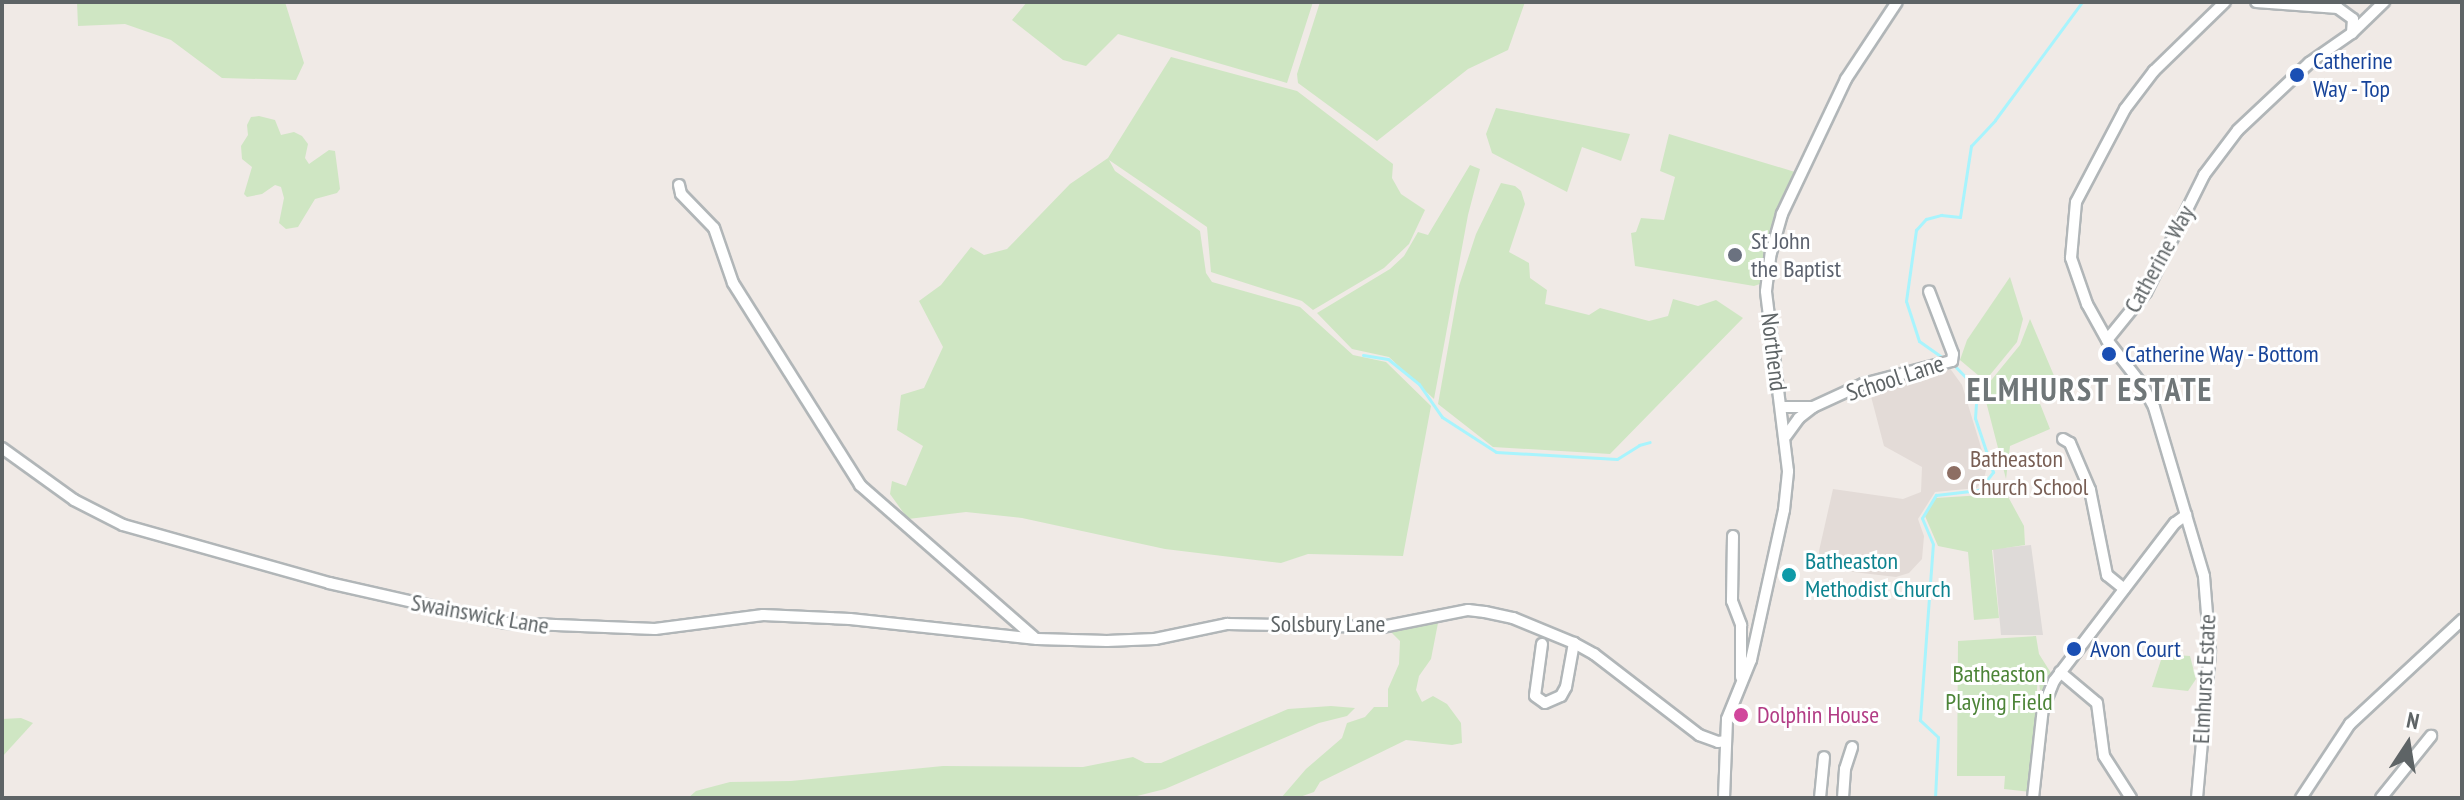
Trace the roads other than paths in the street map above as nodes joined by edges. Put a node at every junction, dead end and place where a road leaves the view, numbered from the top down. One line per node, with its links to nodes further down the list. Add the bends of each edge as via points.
1 (1897, 2): 9 (street, Northend, via 1846,79 1778,223 1766,291)
2 (2225, 2): 8 (street, Catherine Way, via 2154,71 2125,109 2076,202 2071,258)
3 (2256, 2): 5 (street, via 2338,8 2353,19)
4 (2384, 2): 5 (street, Catherine Way)
5 (2352, 33): 8 (street, Catherine Way, via 2309,63 2238,130 2204,175 2146,292)
6 (679, 185): 18 (street, via 681,194 714,228 733,283 860,485)
7 (1929, 291): 10 (street, School Lane, via 1953,354 1950,363 1863,384)
8 (2107, 340): 14 (street, Elmhurst Estate, via 2154,407)
9 (1781, 407): 10 (street, School Lane); 11 (street, Northend)
10 (1813, 407): 11 (street, School Lane)
11 (1786, 436): 22 (street, Northend, via 1784,510 1751,660)
12 (2063, 439): 16 (street, via 2070,443 2090,490 2107,575)
13 (2, 448): 18 (street, Swainswick Lane, via 74,500 123,525 329,583 506,623 655,629 763,615)
14 (2186, 515): 16 (street); 32 (street, Elmhurst Estate, via 2209,615)
15 (1733, 536): 22 (street, via 1732,601 1741,625)
16 (2124, 589): 21 (street)
17 (2462, 620): 33 (street, via 2350,724)
18 (1037, 639): 19 (street, Solsbury Lane, via 1155,639 1227,624 1382,627 1468,610 1513,618)
19 (1574, 643): 20 (street, via 1566,687 1561,696 1545,703 1535,696); 24 (street, Solsbury Lane, via 1699,735)
20 (1542, 644)
21 (2060, 672): 30 (street, via 2043,708); 31 (street, via 2097,703 2104,756)
22 (1742, 679): 24 (street, Northend, via 1729,707)
23 (2431, 736): 34 (street)
24 (1726, 741): 27 (street, Northend)
25 (1852, 747): 29 (street)
26 (1824, 757): 28 (street)
27 (1724, 798)
28 (1820, 798)
29 (1843, 798)
30 (2033, 798)
31 (2131, 798)
32 (2197, 798)
33 (2301, 798)
34 (2381, 798)

